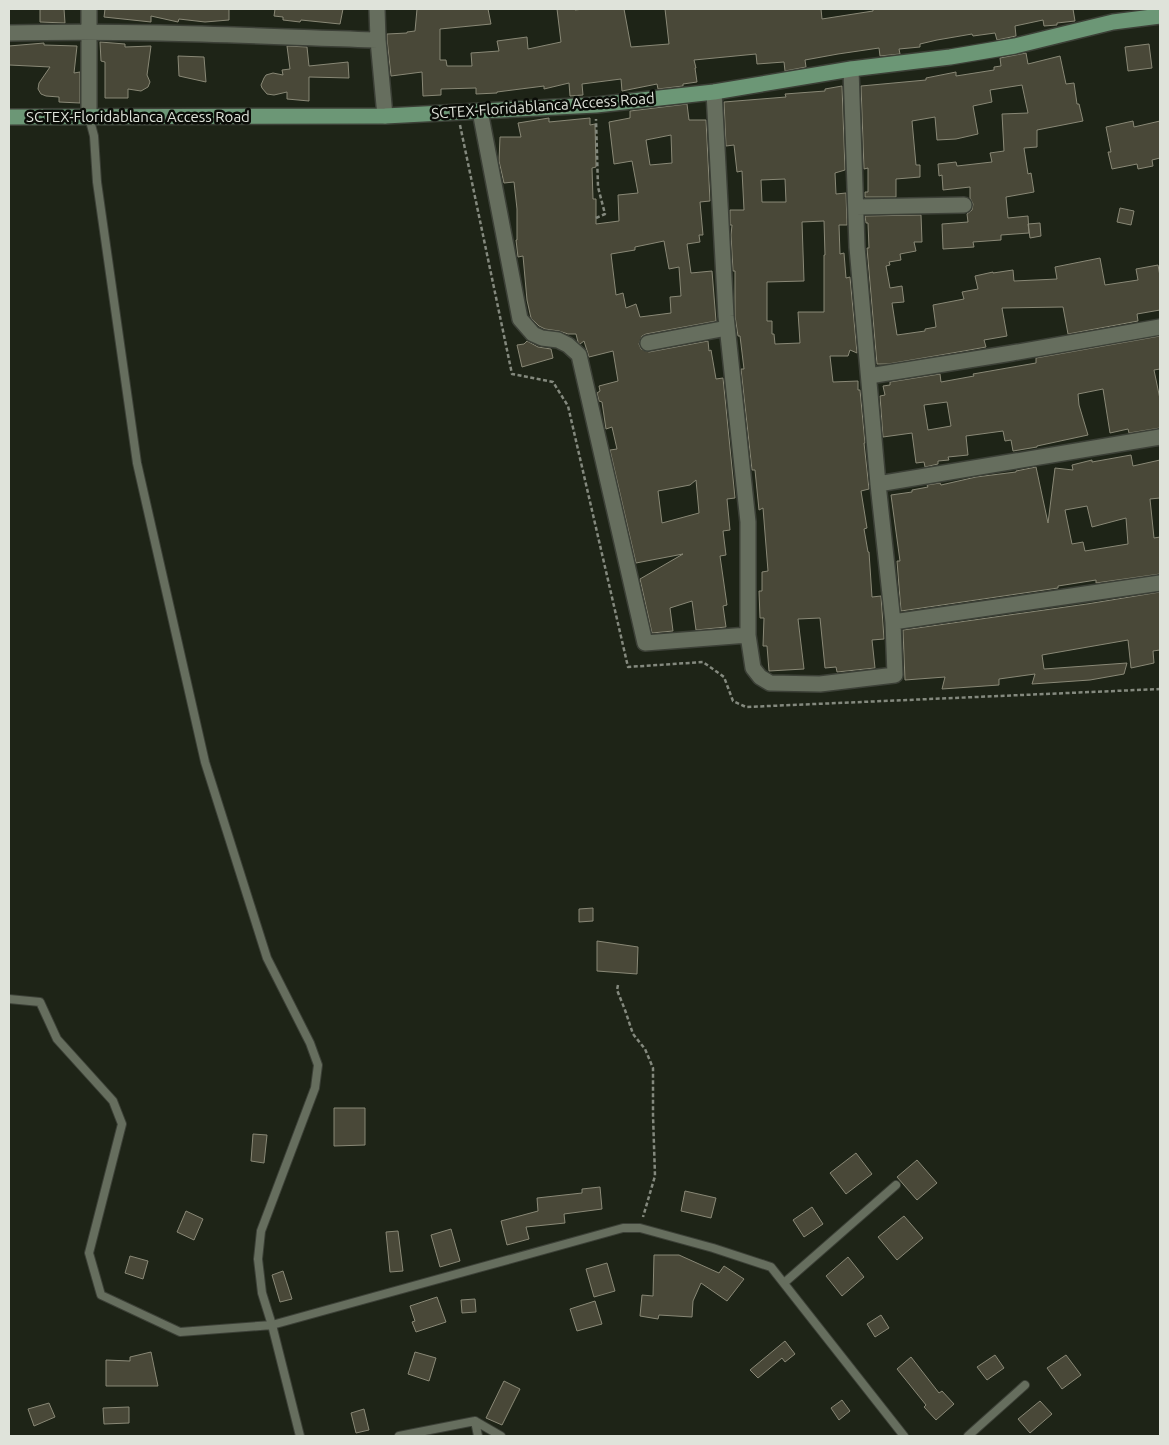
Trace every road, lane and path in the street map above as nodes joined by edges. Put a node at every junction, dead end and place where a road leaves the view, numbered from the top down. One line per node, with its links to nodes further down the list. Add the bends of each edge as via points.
1 (89, 9): 5 (street)
2 (377, 9): 6 (street)
3 (1160, 16): 7 (main road, SCTEX-Floridablanca Access Road, via 1112,22 1015,46)
4 (9, 32): 5 (street)
5 (89, 32): 6 (street); 14 (street)
6 (378, 40): 12 (street)
7 (851, 69): 8 (main road, SCTEX-Floridablanca Access Road); 16 (street)
8 (714, 92): 9 (main road, SCTEX-Floridablanca Access Road); 19 (street)
9 (596, 105): 11 (main road, SCTEX-Floridablanca Access Road); 17 (path, via 598,187 605,214)
10 (457, 112): 11 (main road, SCTEX-Floridablanca Access Road); 12 (main road, SCTEX-Floridablanca Access Road); 27 (path, via 512,374 554,382 568,406 628,668 703,662 724,677 733,701 746,707)
11 (480, 112): 26 (street, via 520,319 533,334 558,340 578,355 645,643)
12 (385, 116): 14 (main road, SCTEX-Floridablanca Access Road)
13 (9, 117): 14 (main road, SCTEX-Floridablanca Access Road)
14 (89, 117): 33 (lane, via 136,464 205,762 267,958 318,1065 315,1088 261,1230 258,1259 262,1293)
15 (964, 205): 16 (street)
16 (856, 206): 21 (street)
17 (596, 218)
18 (1160, 327): 21 (street)
19 (727, 328): 20 (street); 26 (street, via 748,522)
20 (648, 343)
21 (869, 376): 23 (street)
22 (1160, 437): 23 (street)
23 (878, 484): 25 (street)
24 (1160, 583): 25 (street)
25 (893, 622): 26 (street, via 895,675 820,684 770,682 760,678 752,668)
26 (748, 635)
27 (1160, 689)
28 (618, 985): 31 (path, via 633,1034 645,1049 653,1068 655,1176)
29 (9, 999): 33 (lane, via 40,1002 57,1039 113,1101 122,1124 89,1253 101,1295 180,1332)
30 (896, 1185): 32 (lane)
31 (640, 1228): 32 (lane, via 771,1268); 33 (lane, via 623,1228)
32 (784, 1283): 40 (lane)
33 (272, 1325): 36 (lane)
34 (1025, 1385): 41 (lane)
35 (475, 1421): 37 (lane); 38 (lane); 39 (lane)
36 (300, 1436)
37 (399, 1436)
38 (478, 1436)
39 (502, 1436)
40 (904, 1436)
41 (968, 1436)

